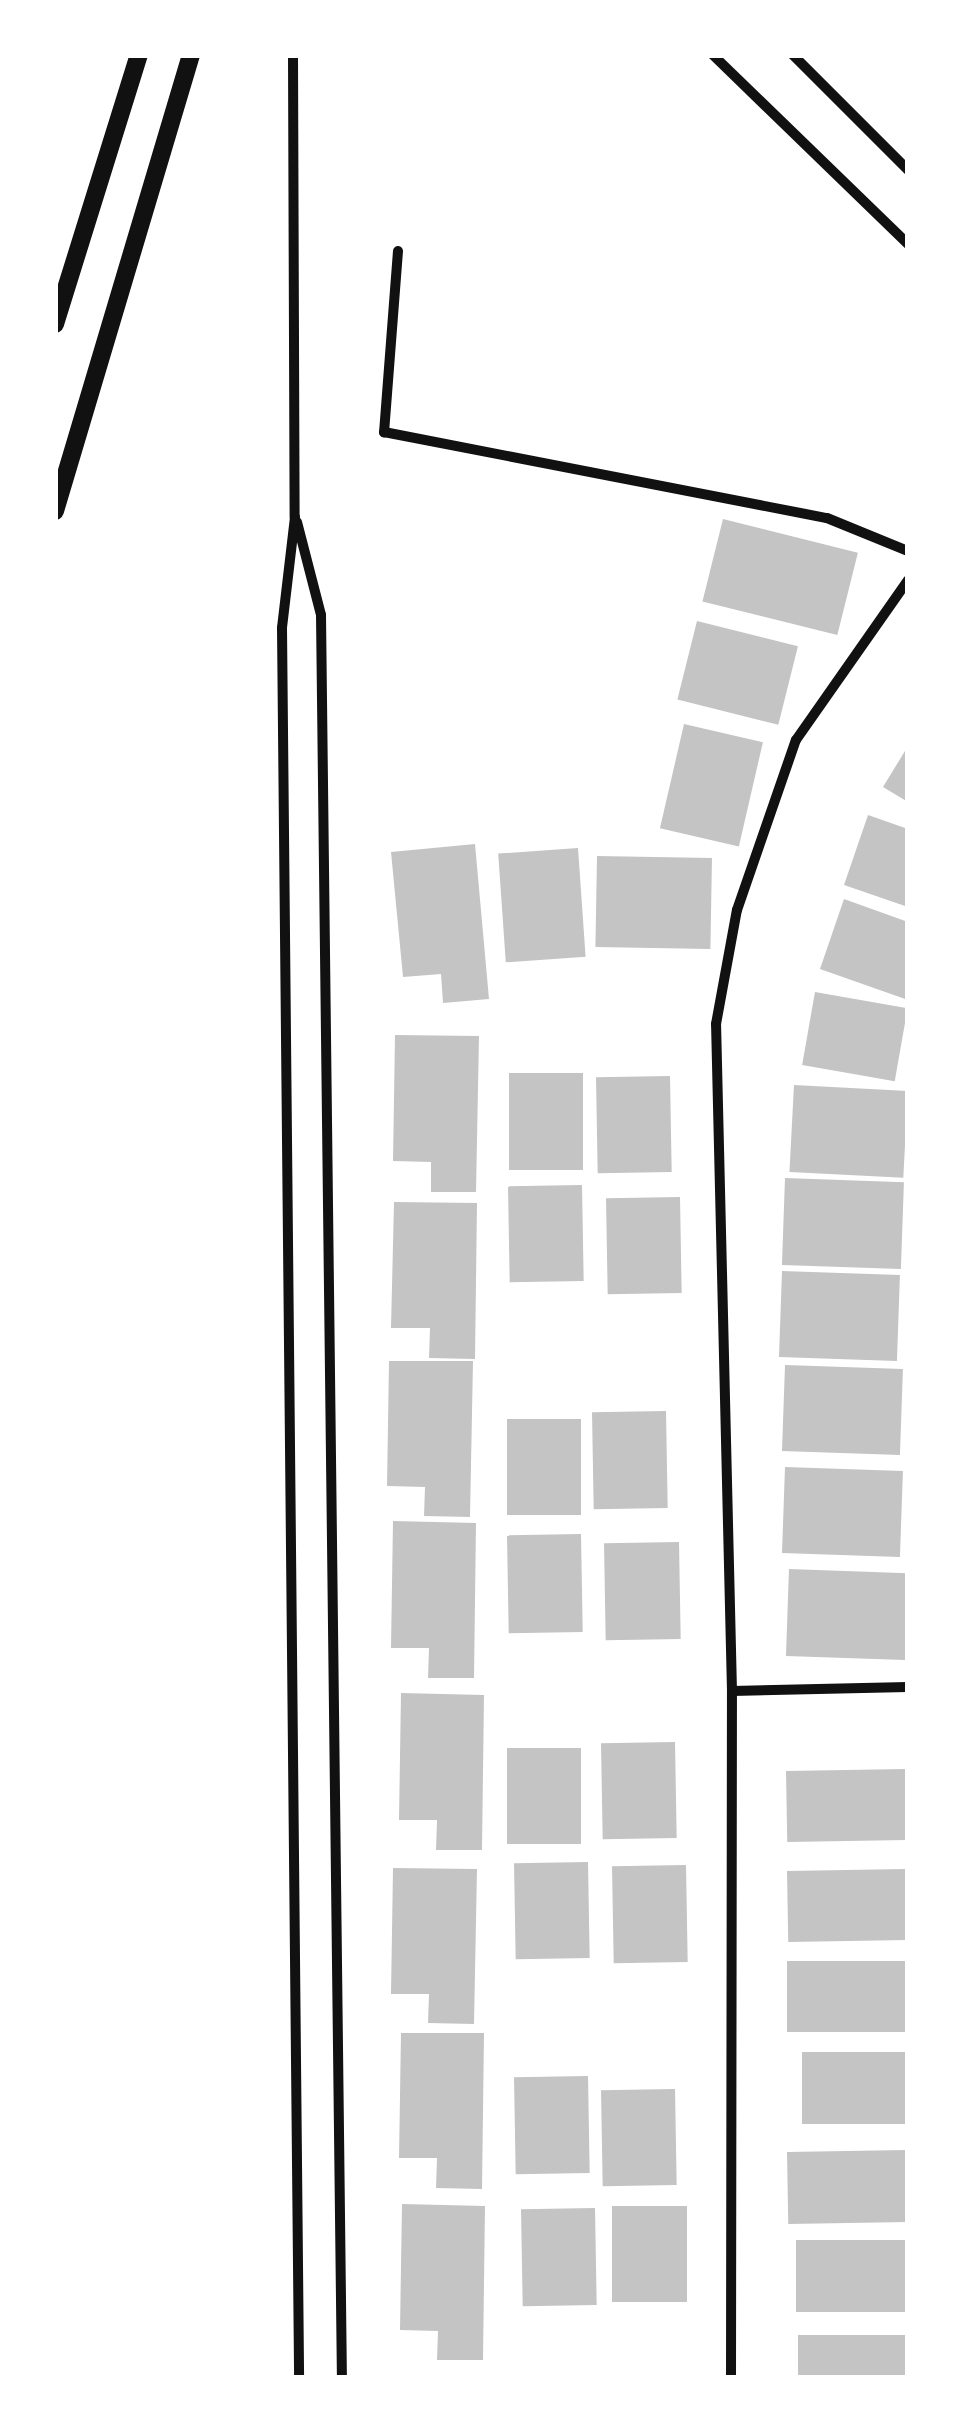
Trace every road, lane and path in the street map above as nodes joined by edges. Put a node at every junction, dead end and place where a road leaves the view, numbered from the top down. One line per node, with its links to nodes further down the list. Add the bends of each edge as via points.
1 (140, 55): 9 (street)
2 (190, 55): 10 (street)
3 (293, 55): 11 (street)
4 (713, 55): 7 (street)
5 (793, 55): 6 (street)
6 (908, 170)
7 (908, 244)
8 (398, 250): 12 (street, via 384,432 827,518)
9 (55, 324)
10 (55, 511)
11 (296, 517): 16 (street, via 282,628); 17 (street, via 321,614)
12 (908, 551)
13 (908, 580): 15 (street, via 796,740 737,910 716,1024)
14 (908, 1687): 15 (street)
15 (732, 1692): 18 (street)
16 (299, 2378)
17 (342, 2378)
18 (731, 2378)

